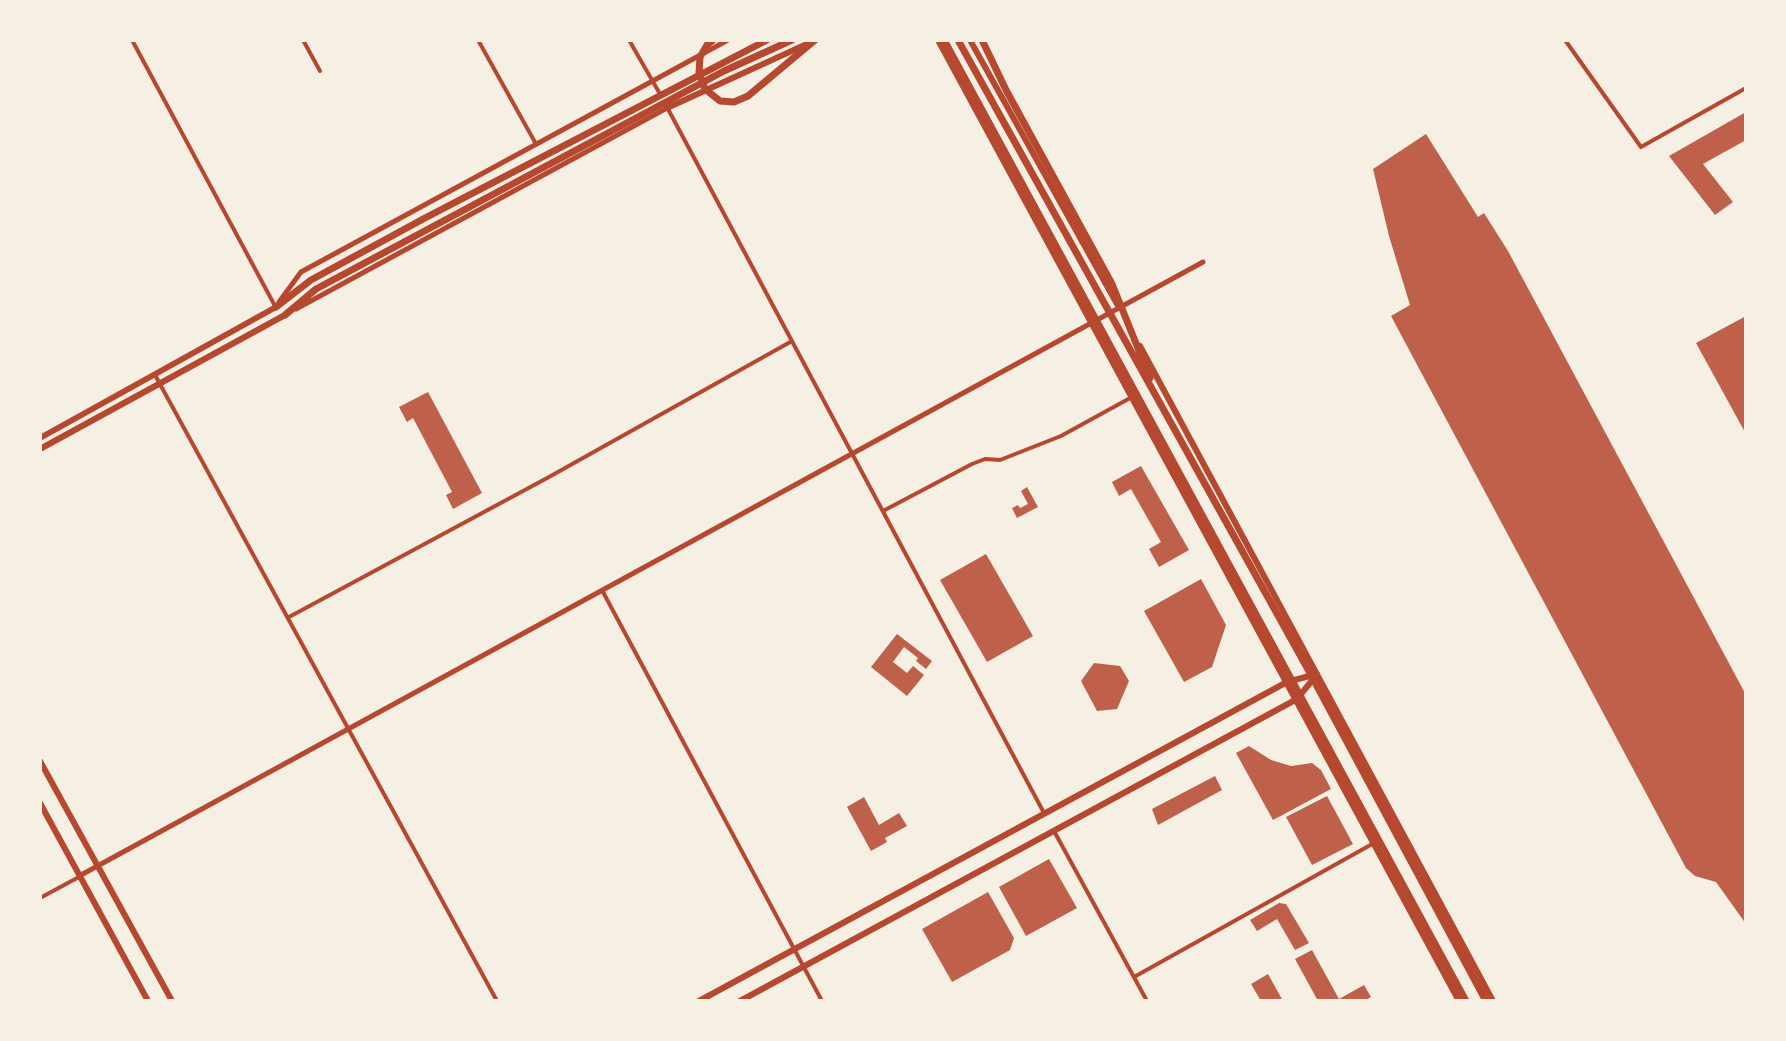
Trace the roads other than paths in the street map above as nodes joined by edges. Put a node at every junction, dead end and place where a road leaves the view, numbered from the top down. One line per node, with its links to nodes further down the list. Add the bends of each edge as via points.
1 (132, 40): 21 (street)
2 (303, 40): 15 (street)
3 (478, 40): 19 (street)
4 (629, 40): 16 (street)
5 (713, 40): 9 (highway, via 700,57 699,73 705,89 720,101 734,102)
6 (728, 40): 16 (street)
7 (767, 40): 21 (highway, via 425,218 311,280)
8 (792, 40): 23 (highway, via 724,71 316,289)
9 (815, 40): 18 (main road)
10 (941, 40): 24 (main road); 59 (highway)
11 (958, 40): 29 (highway)
12 (970, 40): 22 (main road)
13 (982, 40): 29 (highway, via 1112,284)
14 (1565, 40): 17 (street, via 1641,147)
15 (320, 71)
16 (651, 80): 18 (street); 19 (street)
17 (1746, 88)
18 (667, 108): 23 (street); 25 (street)
19 (536, 144): 21 (street, via 301,272)
20 (1203, 262): 22 (street)
21 (276, 307): 26 (main road)
22 (1119, 308): 24 (street); 36 (main road)
23 (285, 315): 27 (main road)
24 (1092, 322): 28 (main road); 32 (street)
25 (792, 341): 32 (street); 35 (street)
26 (155, 375): 27 (street); 30 (main road)
27 (160, 384): 31 (main road); 35 (street)
28 (1132, 397): 33 (street, via 1061,436 1000,460 972,464); 37 (main road)
29 (1161, 406): 60 (highway)
30 (40, 438)
31 (40, 449)
32 (852, 453): 33 (street); 34 (street)
33 (883, 511): 42 (street)
34 (603, 592): 39 (street); 48 (street)
35 (288, 618): 39 (street)
36 (1317, 674): 37 (main road); 38 (main road); 61 (main road)
37 (1287, 682): 38 (main road); 42 (main road)
38 (1297, 699): 43 (main road); 44 (main road)
39 (348, 727): 45 (street); 53 (street)
40 (40, 761): 45 (main road)
41 (40, 803): 46 (main road)
42 (1044, 813): 48 (main road)
43 (1054, 831): 49 (main road); 50 (street)
44 (1374, 843): 50 (street); 58 (main road)
45 (99, 865): 46 (street); 52 (main road)
46 (81, 875): 47 (street); 51 (main road)
47 (40, 898)
48 (795, 950): 49 (street); 54 (main road)
49 (803, 966): 55 (main road); 56 (street)
50 (1134, 977): 57 (street)
51 (148, 1001)
52 (172, 1001)
53 (497, 1001)
54 (699, 1001)
55 (740, 1001)
56 (822, 1001)
57 (1147, 1001)
58 (1459, 1001)
59 (1466, 1001)
60 (1486, 1001)
61 (1493, 1001)

